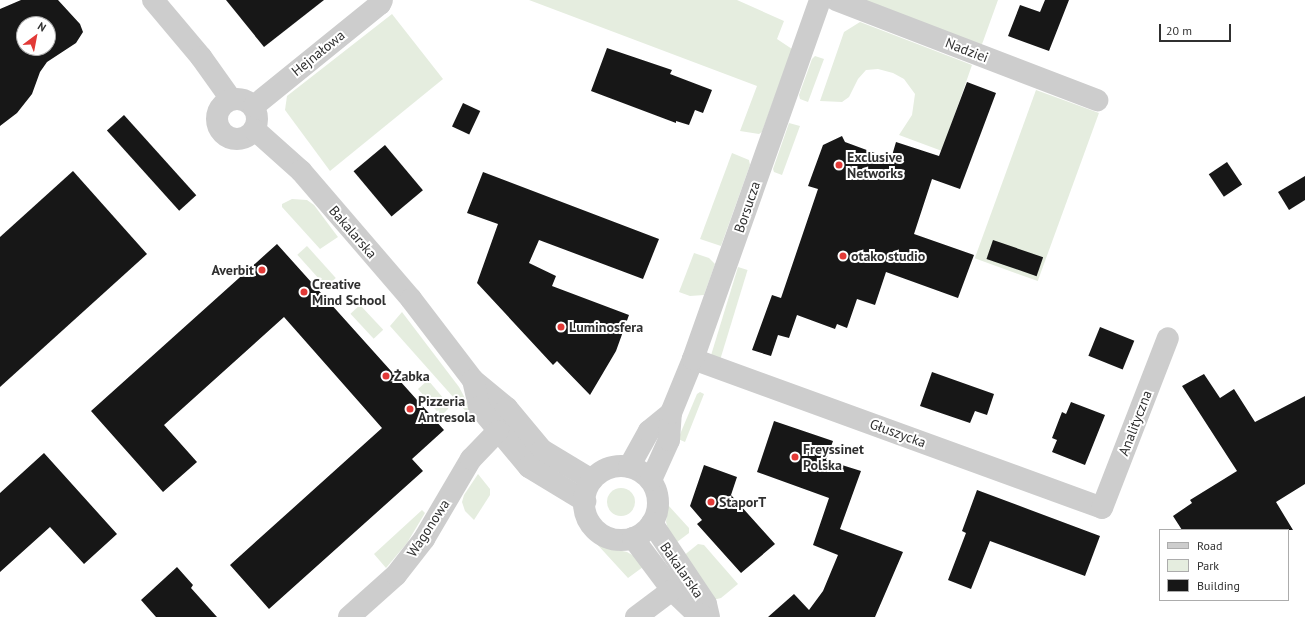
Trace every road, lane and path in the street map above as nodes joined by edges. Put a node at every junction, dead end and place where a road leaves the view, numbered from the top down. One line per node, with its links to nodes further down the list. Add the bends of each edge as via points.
1 (153, 0): 5 (street, via 201,57)
2 (382, 0): 7 (street, Hejnałowa)
3 (820, 0): 10 (street, Borsucza)
4 (836, 0): 6 (street, Nadziei)
5 (231, 99): 7 (street, via 248,100); 8 (street, via 219,109 217,124 221,131 233,139 241,139)
6 (1098, 100)
7 (254, 106): 8 (street, via 258,118)
8 (254, 130): 11 (street, Bakalarska, via 301,171 411,299)
9 (1168, 338): 18 (street, Analityczna)
10 (693, 359): 12 (street, Borsucza); 18 (street, Głuszycka)
11 (473, 380): 13 (street, Bakalarska, via 479,407); 15 (street, Bakalarska, via 507,408 542,450)
12 (671, 413): 14 (street, Borsucza, via 649,431); 16 (street, Borsucza, via 669,440)
13 (498, 431): 17 (street, Bakalarska, via 529,467); 22 (street, Wagonowa, via 471,459 424,539 396,574)
14 (629, 467): 15 (street, via 608,468); 16 (street, via 639,470)
15 (592, 480): 17 (street)
16 (651, 480): 19 (street, via 658,500 657,512)
17 (585, 501): 20 (street, via 586,514 599,532 616,538)
18 (1102, 508)
19 (652, 523): 20 (street, via 644,532); 25 (street, Bakalarska, via 671,556 706,604)
20 (633, 538): 21 (street, Bakalarska)
21 (672, 590): 23 (street); 24 (street, Bakalarska)
22 (349, 617)
23 (636, 617)
24 (704, 617)
25 (710, 617)

